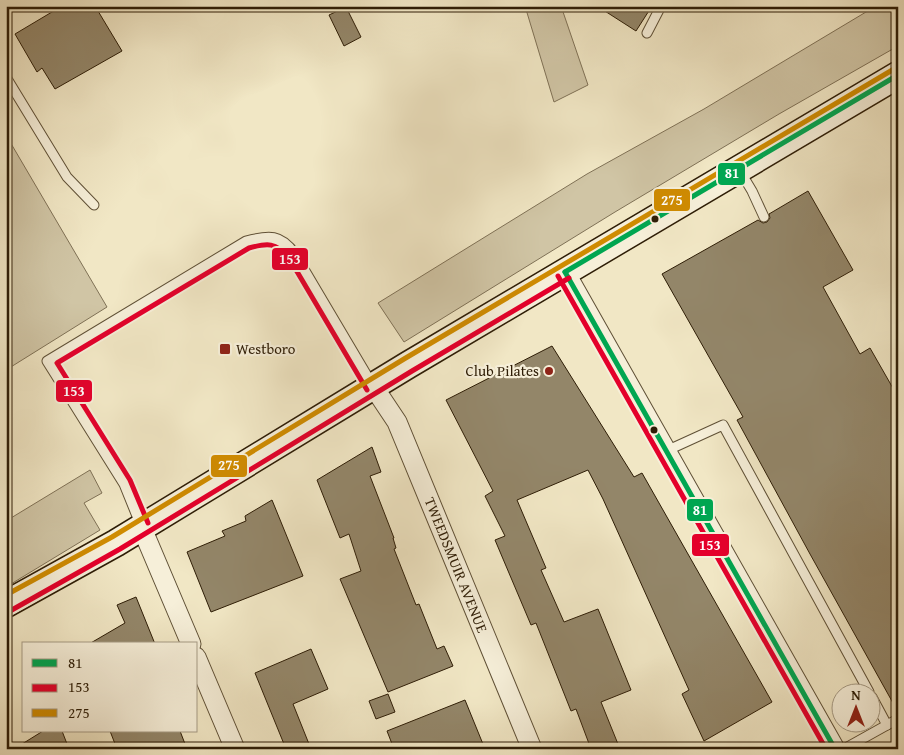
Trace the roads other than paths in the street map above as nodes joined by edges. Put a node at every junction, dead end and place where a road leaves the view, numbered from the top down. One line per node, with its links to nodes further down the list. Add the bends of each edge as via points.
1 (661, 6): 2 (lane)
2 (647, 33)
3 (898, 75): 5 (main road)
4 (6, 77): 6 (lane, via 66,177)
5 (738, 169): 7 (lane); 8 (main road)
6 (94, 205)
7 (764, 217)
8 (565, 272): 9 (main road); 10 (street)
9 (370, 381): 11 (main road); 11 (lane, via 295,254 278,238 246,241 47,360 124,484); 22 (street, TWEEDSMUIR AVENUE, via 397,422)
10 (666, 450): 17 (lane, via 723,425); 23 (street)
11 (141, 526): 14 (main road); 15 (street)
12 (110, 534): 13 (lane)
13 (6, 594)
14 (6, 604)
15 (190, 642)
16 (198, 661): 21 (street)
17 (864, 682)
18 (882, 716): 20 (lane)
19 (898, 719): 20 (lane)
20 (887, 725): 24 (lane)
21 (235, 749)
22 (532, 749)
23 (835, 749)
24 (844, 749)

